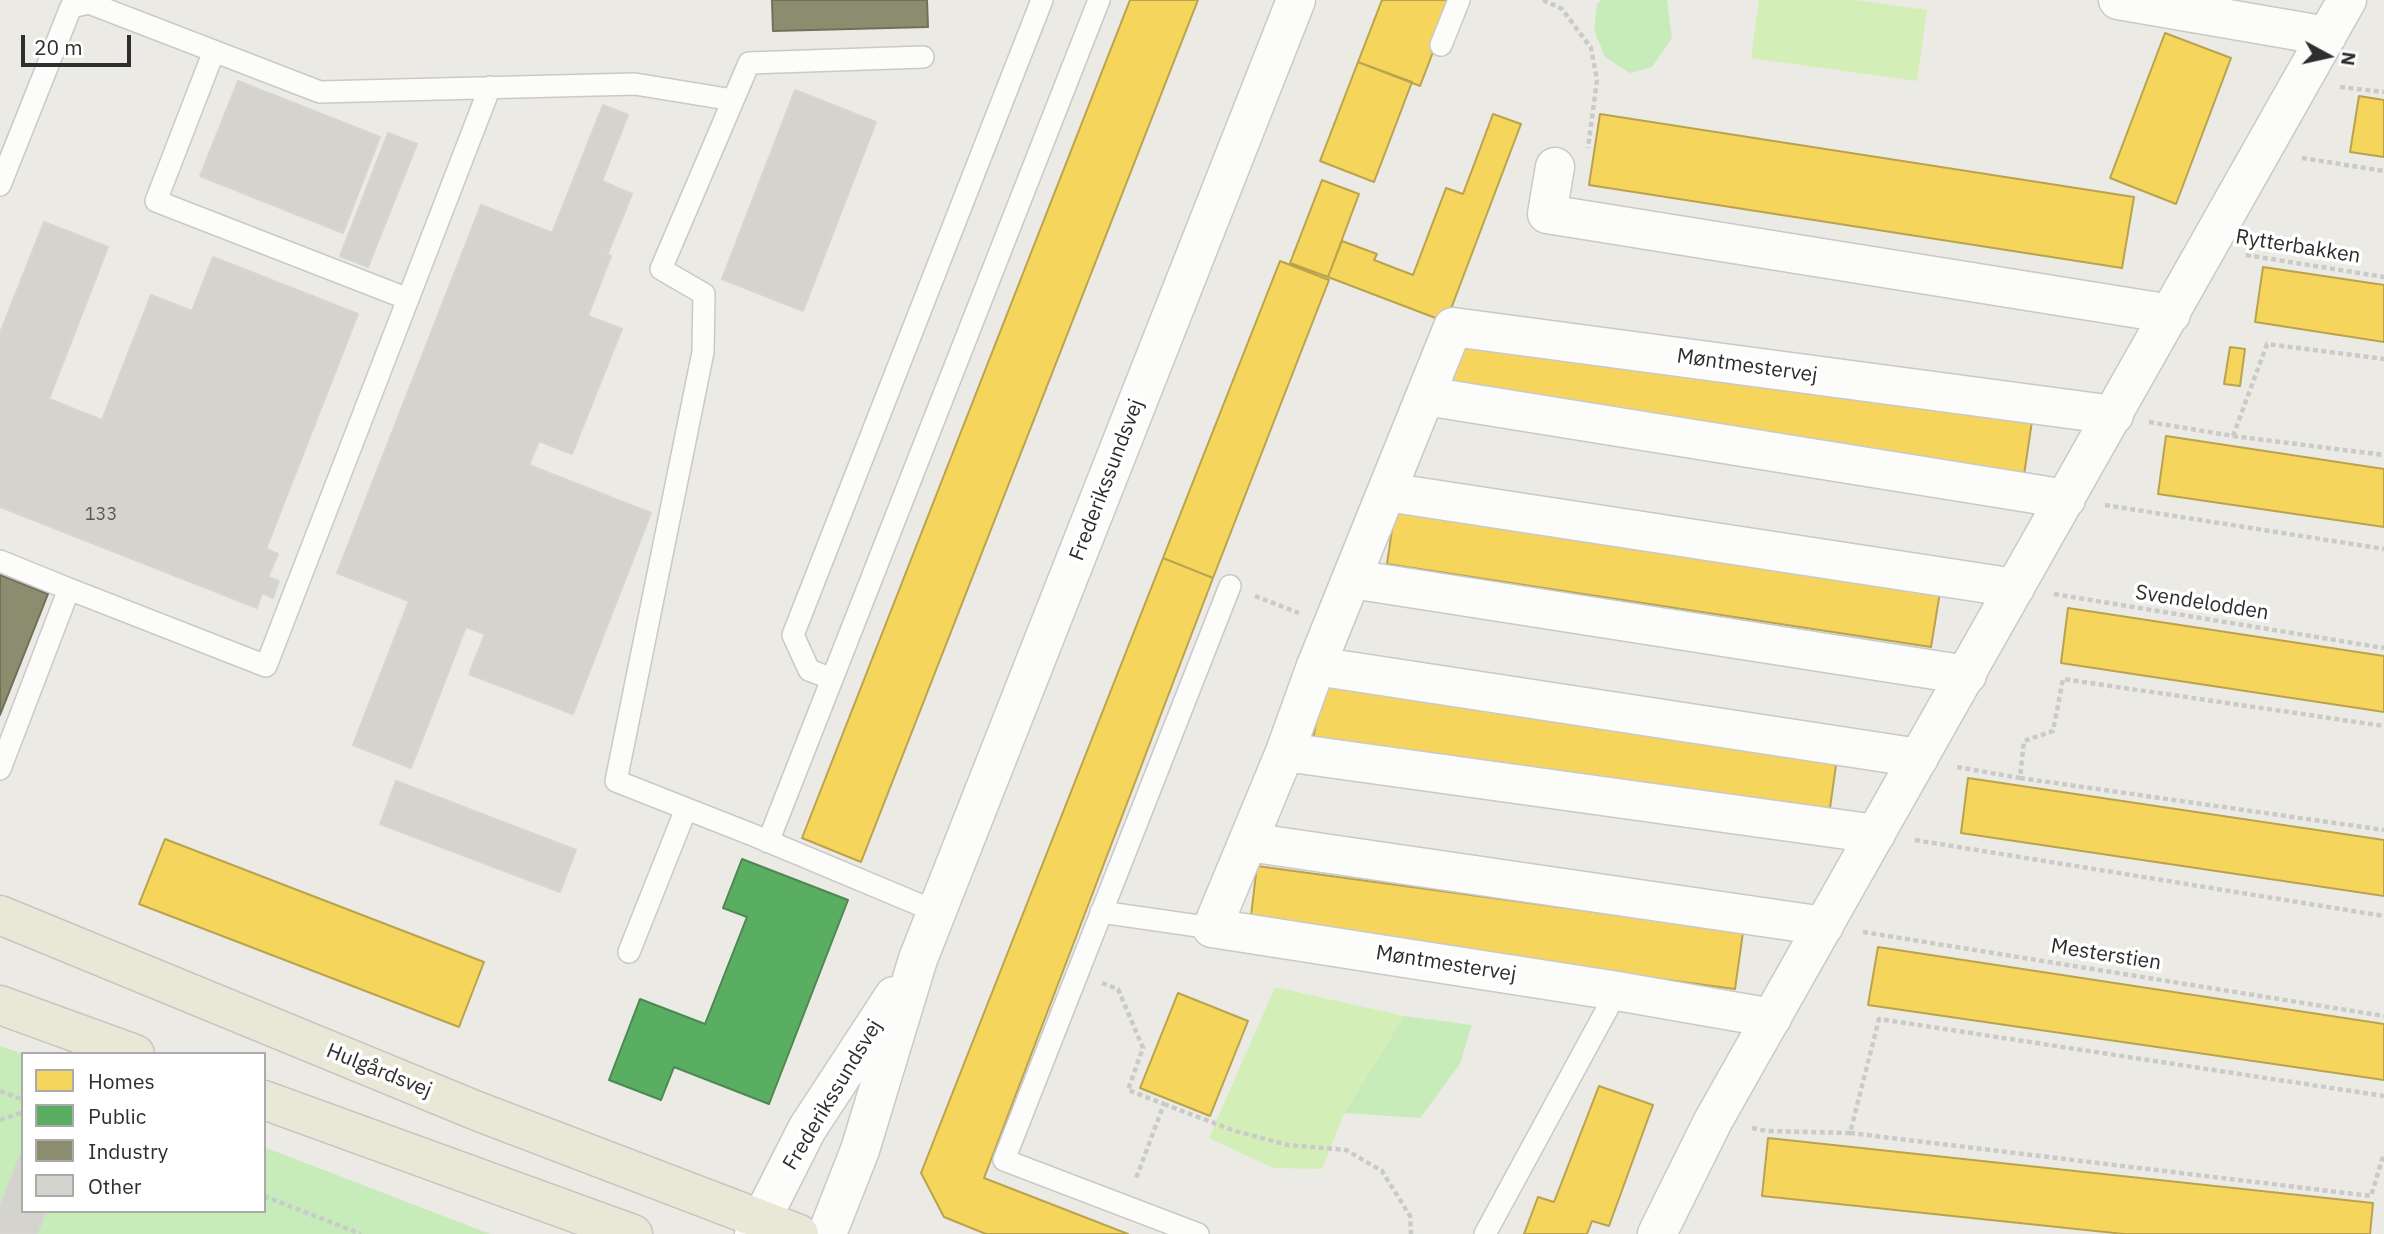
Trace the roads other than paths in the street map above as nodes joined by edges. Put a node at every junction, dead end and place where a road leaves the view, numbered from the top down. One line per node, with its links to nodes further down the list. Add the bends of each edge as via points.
1 (1042, 0): 28 (lane, via 793,635 809,670)
2 (1099, 0): 28 (lane)
3 (1296, 0): 36 (street, Frederikssundsvej)
4 (1459, 0): 8 (lane)
5 (2118, 0): 7 (street)
6 (2347, 0): 7 (street)
7 (2327, 36): 16 (street)
8 (1441, 45)
9 (214, 51): 11 (lane, via 320,92); 14 (lane, via 89,3 71,7); 15 (lane, via 156,201)
10 (923, 57): 12 (lane, via 749,63)
11 (490, 87): 12 (lane, via 635,84); 15 (lane)
12 (733, 100): 32 (lane, via 661,269 704,294 703,352 616,781)
13 (1571, 161): 16 (street, via 1547,214)
14 (0, 185)
15 (408, 299): 25 (lane, via 266,666)
16 (2171, 314): 18 (street)
17 (1426, 396): 18 (street, Møntmestervej, via 1453,327); 19 (street, Møntmestervej); 20 (street)
18 (2114, 415): 20 (street)
19 (1387, 492): 22 (street, Møntmestervej); 24 (street)
20 (2066, 499): 24 (street)
21 (0, 561): 25 (lane)
22 (1352, 579): 26 (street, Møntmestervej); 27 (street)
23 (1230, 586): 37 (lane)
24 (2015, 588): 27 (street)
25 (69, 589): 31 (lane)
26 (1316, 666): 29 (street, Møntmestervej); 30 (street)
27 (1967, 675): 30 (street)
28 (832, 679): 34 (lane)
29 (1285, 752): 33 (street); 35 (street, Møntmestervej)
30 (1919, 758): 33 (street)
31 (0, 769)
32 (686, 809): 34 (lane); 41 (lane)
33 (1876, 834): 39 (street)
34 (768, 842): 36 (lane)
35 (1248, 842): 39 (street); 40 (street, Møntmestervej)
36 (937, 912): 42 (street, Frederikssundsvej)
37 (1101, 912): 40 (lane); 52 (lane, via 1004,1160)
38 (0, 915): 48 (main road, Hulgårdsvej)
39 (1824, 926): 45 (street)
40 (1212, 928): 43 (street, Møntmestervej)
41 (629, 952)
42 (918, 959): 48 (street, Frederikssundsvej, via 807,1129); 51 (street, Frederikssundsvej, via 860,1150)
43 (1617, 991): 45 (street, Møntmestervej); 53 (lane)
44 (0, 1005): 46 (main road)
45 (1772, 1018): 54 (street, via 1713,1121)
46 (129, 1052)
47 (266, 1101): 49 (main road)
48 (762, 1229): 50 (main road, Hulgårdsvej)
49 (633, 1234)
50 (799, 1234)
51 (827, 1234)
52 (1198, 1234)
53 (1485, 1234)
54 (1657, 1234)

